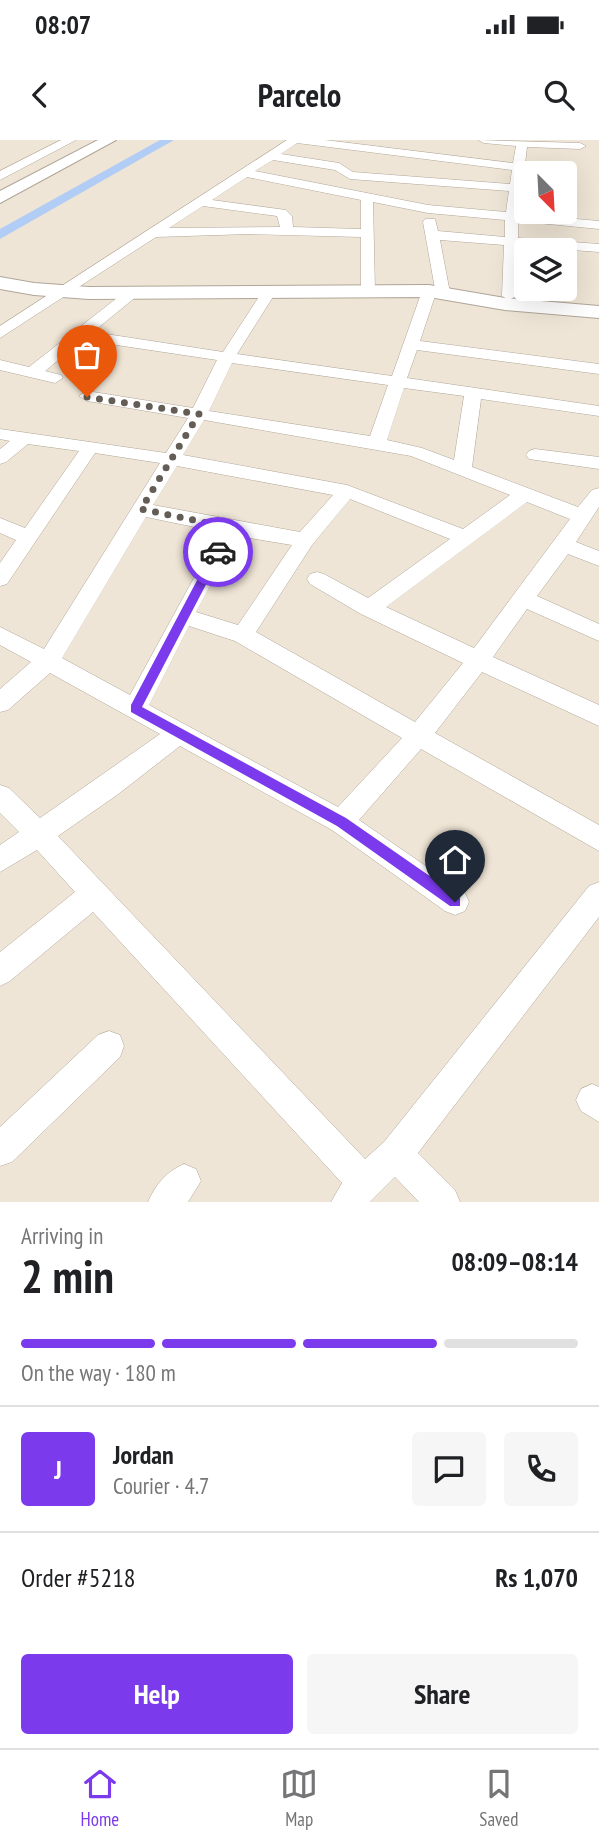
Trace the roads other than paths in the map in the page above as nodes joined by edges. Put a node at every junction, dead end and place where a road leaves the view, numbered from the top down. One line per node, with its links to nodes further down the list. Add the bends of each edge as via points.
1 (32, 140): 10 (street)
2 (70, 140): 10 (street)
3 (92, 140): 16 (main road)
4 (108, 140): 19 (main road)
5 (296, 140): 9 (street); 13 (street)
6 (484, 140): 7 (street)
7 (522, 142): 8 (street); 11 (street)
8 (580, 146)
9 (270, 156): 14 (street); 17 (street, via 340,167 350,175)
10 (31, 160): 12 (street); 15 (street)
11 (520, 161)
12 (0, 162)
13 (514, 166)
14 (245, 173): 18 (street); 20 (street)
15 (0, 176)
16 (0, 188)
17 (514, 188)
18 (367, 197): 22 (street); 27 (street)
19 (0, 198)
20 (200, 202): 25 (street, via 281,213); 26 (street)
21 (514, 202): 23 (street)
22 (428, 209): 23 (street); 28 (street)
23 (512, 217): 24 (street); 29 (street)
24 (599, 225)
25 (287, 231): 26 (street); 27 (street)
26 (153, 233): 32 (street)
27 (367, 233): 33 (street)
28 (432, 234): 29 (street); 36 (street)
29 (511, 242): 30 (street); 37 (street)
30 (599, 248)
31 (0, 283): 32 (main road)
32 (64, 291): 35 (main road); 40 (street)
33 (368, 291): 34 (main road); 36 (main road)
34 (269, 292): 35 (main road); 43 (street)
35 (132, 293): 41 (street)
36 (445, 293): 37 (main road); 39 (main road, via 505,304); 42 (street)
37 (509, 296): 38 (main road)
38 (599, 303)
39 (599, 312)
40 (0, 333)
41 (80, 335): 43 (street); 46 (street)
42 (412, 345): 45 (street); 48 (street)
43 (228, 357): 48 (street); 52 (street)
44 (0, 365): 46 (street)
45 (599, 369)
46 (32, 373): 47 (street)
47 (55, 378)
48 (399, 382): 49 (street); 55 (street)
49 (473, 393): 51 (street); 61 (street)
50 (87, 397): 52 (street)
51 (599, 411)
52 (199, 414): 55 (street); 59 (street)
53 (0, 434): 54 (street)
54 (24, 438): 56 (street); 58 (street)
55 (377, 443): 61 (street)
56 (90, 449): 59 (street); 70 (street)
57 (535, 455): 60 (street)
58 (0, 458)
59 (172, 459): 62 (street); 65 (street)
60 (599, 463)
61 (462, 469): 63 (street)
62 (347, 491): 69 (street); 71 (street)
63 (526, 493): 66 (street); 69 (street)
64 (599, 494): 66 (street)
65 (141, 509): 68 (street); 82 (street)
66 (582, 516): 72 (street)
67 (0, 525): 70 (street)
68 (231, 528): 71 (street); 78 (street)
69 (465, 537): 77 (street)
70 (29, 538): 74 (street)
71 (304, 540): 81 (street)
72 (564, 545): 73 (street); 76 (street)
73 (599, 558)
74 (0, 579)
75 (317, 579): 77 (street)
76 (524, 599): 79 (street); 83 (street)
77 (369, 608): 83 (street)
78 (183, 616): 81 (street); 85 (street)
79 (599, 633)
80 (0, 635): 82 (street)
81 (243, 635): 88 (street)
82 (49, 660): 84 (street); 85 (street)
83 (478, 660): 86 (street); 88 (street)
84 (0, 703)
85 (135, 709): 87 (street)
86 (599, 716)
87 (179, 733): 90 (street); 91 (street)
88 (419, 735): 90 (street); 92 (street)
89 (0, 796): 91 (street)
90 (341, 822): 96 (street)
91 (39, 834): 93 (street); 94 (street)
92 (599, 839)
93 (0, 860)
94 (93, 895): 97 (street); 101 (street)
95 (599, 895): 100 (street)
96 (455, 902)
97 (0, 971)
98 (109, 1046): 99 (street)
99 (0, 1150)
100 (396, 1154): 101 (street); 102 (street)
101 (356, 1192)
102 (443, 1202)

